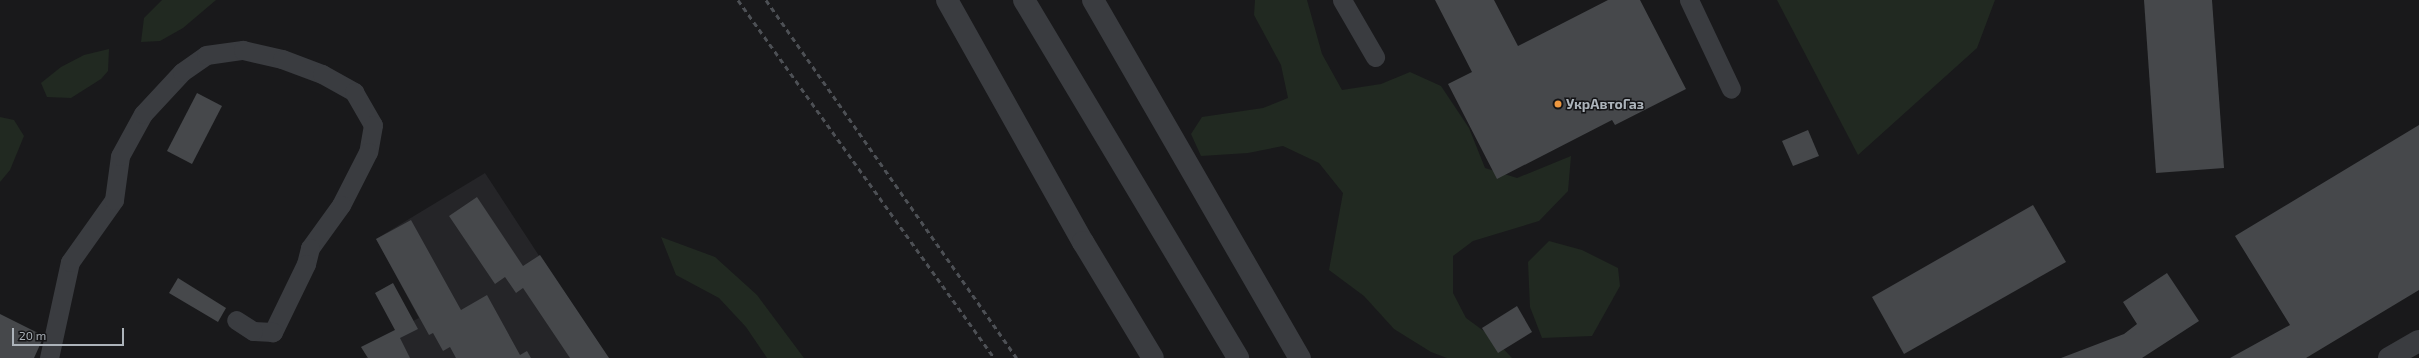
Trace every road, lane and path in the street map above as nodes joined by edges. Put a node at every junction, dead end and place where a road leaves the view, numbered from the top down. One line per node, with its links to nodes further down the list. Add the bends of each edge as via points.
1 (947, 0): 11 (street, via 1083,242)
2 (1024, 0): 12 (street)
3 (1093, 0): 13 (street)
4 (1342, 0): 6 (lane)
5 (1689, 0): 7 (lane)
6 (1375, 57)
7 (1731, 89)
8 (236, 320): 10 (lane, via 253,331 273,332 306,264 310,248 341,205 368,152 373,125 354,92 322,74 282,59 243,50 206,55 182,72 143,114 120,156 114,200 70,262)
9 (2419, 341): 14 (street)
10 (49, 358)
11 (1153, 358)
12 (1238, 358)
13 (1300, 358)
14 (2388, 358)

